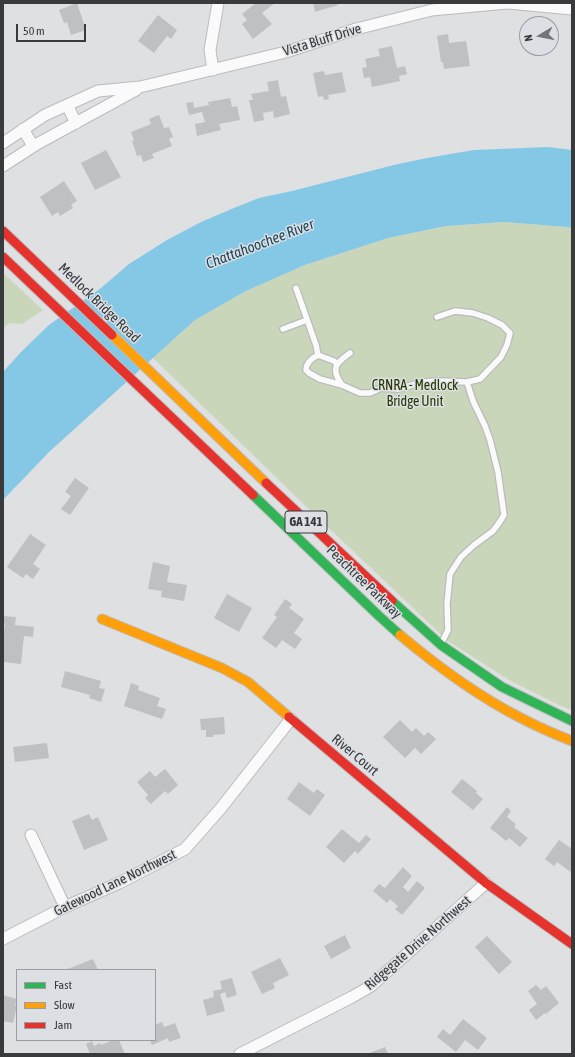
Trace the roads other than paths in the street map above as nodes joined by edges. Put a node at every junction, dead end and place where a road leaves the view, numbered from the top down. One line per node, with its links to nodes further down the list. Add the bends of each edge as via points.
1 (218, 3): 4 (street, via 210,50)
2 (508, 3): 3 (street, Vista Bluff Drive); 4 (street, Vista Bluff Drive, via 432,10)
3 (572, 10)
4 (213, 70): 5 (street, Vista Bluff Drive)
5 (140, 87): 6 (street, Vista Bluff Drive, via 98,91); 7 (street, Vista Bluff Drive)
6 (67, 105): 7 (street); 8 (street, Vista Bluff Drive, via 45,115)
7 (76, 123): 10 (street, Vista Bluff Drive)
8 (23, 130): 9 (street, Vista Bluff Drive); 10 (street)
9 (3, 142)
10 (33, 146): 11 (street, Vista Bluff Drive)
11 (3, 166)
12 (3, 231): 23 (main road, Medlock Bridge Road / GA 141)
13 (3, 256): 25 (main road, Peachtree Parkway / GA 141, via 388,625)
14 (296, 288): 16 (lane)
15 (437, 317): 21 (lane, via 455,311 473,313 502,325 510,333 501,357 480,378)
16 (306, 320): 17 (lane); 19 (lane)
17 (283, 329)
18 (350, 353): 20 (lane)
19 (318, 355): 20 (lane); 22 (lane, via 308,362 306,370 320,379)
20 (337, 364): 22 (lane, via 337,378)
21 (467, 382): 22 (lane, via 422,382 398,389 381,388 370,393 360,393); 25 (lane, via 490,440 504,514 493,531 474,544 450,574 448,630)
22 (342, 385)
23 (175, 395): 25 (main road, Peachtree Parkway / GA 141, via 412,620)
24 (102, 619): 26 (main road, River Court, via 222,668 248,682)
25 (435, 652): 27 (main road, Peachtree Parkway / GA 141); 28 (main road, Peachtree Parkway / GA 141, via 459,682 542,729)
26 (291, 719): 30 (main road, River Court); 31 (street, Gatewood Lane Northwest, via 185,849)
27 (572, 721)
28 (572, 741)
29 (32, 835): 31 (street)
30 (486, 883): 33 (main road, River Court); 34 (street, Ridgegate Drive Northwest, via 371,986)
31 (66, 908): 32 (street, Gatewood Lane Northwest)
32 (3, 939)
33 (572, 944)
34 (240, 1054)

